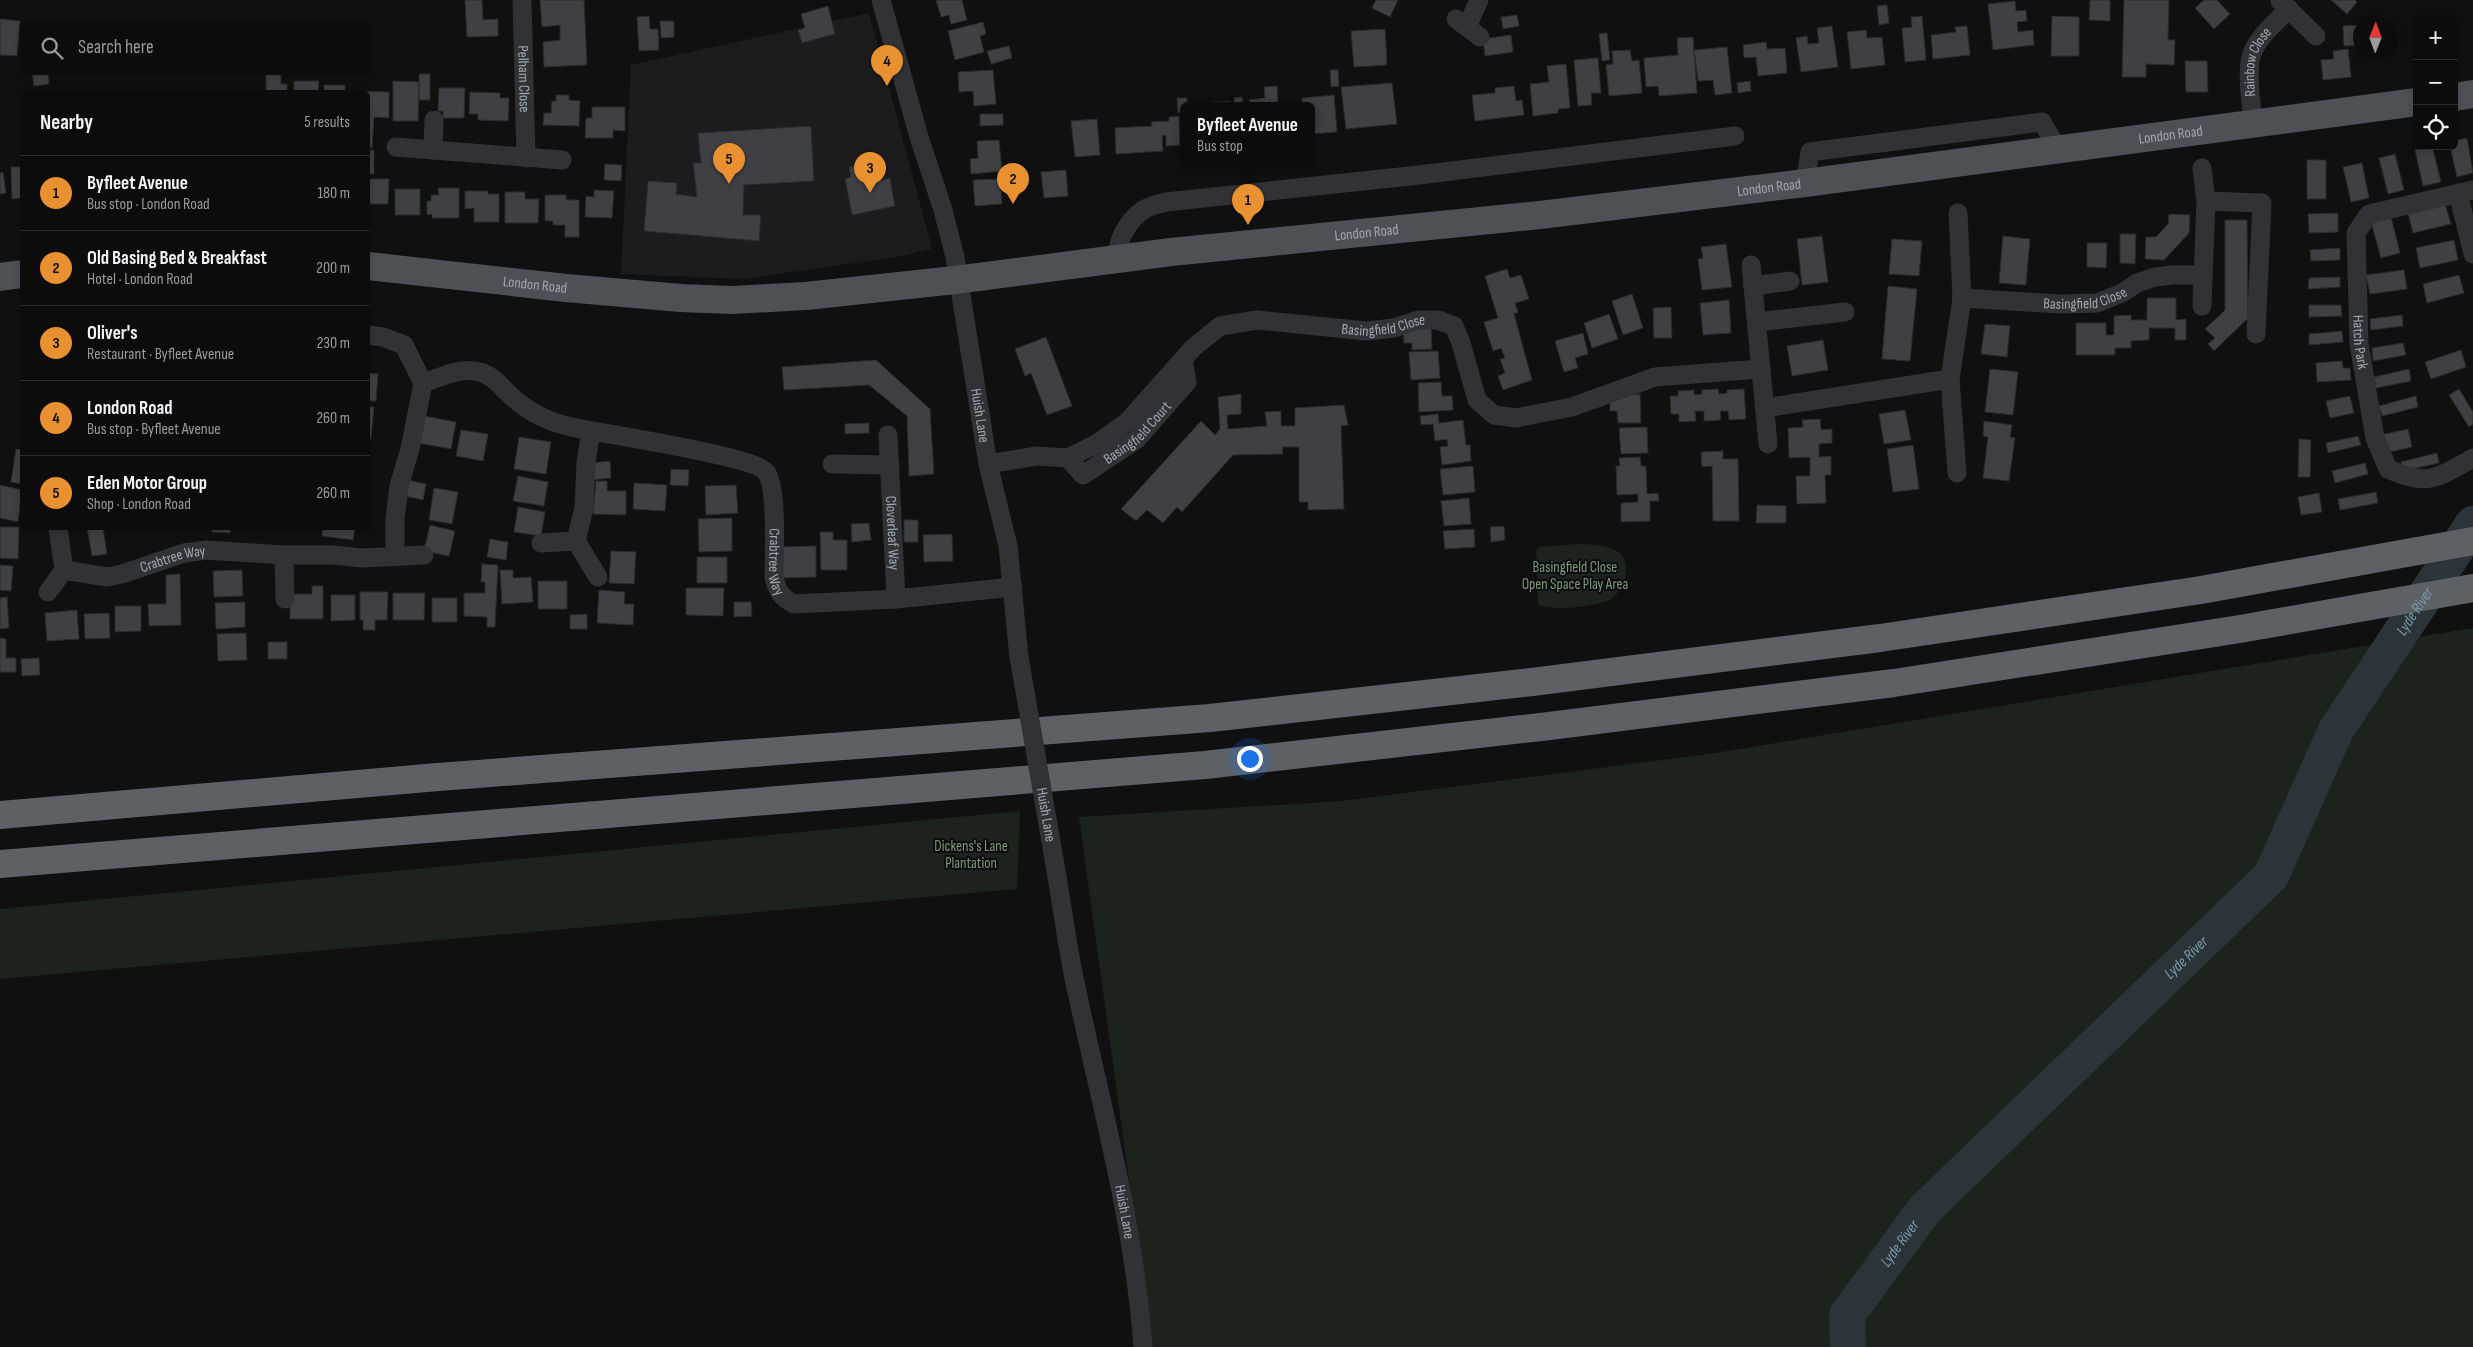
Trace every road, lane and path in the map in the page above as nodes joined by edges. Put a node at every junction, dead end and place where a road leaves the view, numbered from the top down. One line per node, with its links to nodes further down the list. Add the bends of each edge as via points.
1 (522, 0): 15 (street, Pelham Close)
2 (881, 0): 28 (street, Huish Lane, via 919,138 944,210)
3 (1479, 0): 5 (street)
4 (2284, 4): 6 (street, Rainbow Close); 11 (street, Rainbow Close, via 2252,52)
5 (1467, 28)
6 (2316, 36)
7 (2473, 94): 8 (main road)
8 (2458, 96)
9 (2413, 103): 11 (main road, London Road)
10 (434, 120): 14 (street)
11 (2252, 126): 22 (main road, London Road, via 1540,215)
12 (1735, 136): 22 (street, via 1166,202 1144,209 1125,228 1117,251)
13 (396, 147): 14 (street)
14 (433, 150): 15 (street)
15 (526, 158): 16 (street)
16 (562, 160)
17 (2202, 168): 19 (street)
18 (2466, 192): 21 (street, Hatch Park); 44 (street, Hatch Park, via 2369,214 2356,233 2359,344 2375,438 2388,469 2426,480)
19 (2206, 202): 26 (street); 35 (street, via 2262,203)
20 (1958, 213): 31 (street)
21 (2473, 254)
22 (1118, 258): 28 (main road, London Road)
23 (1751, 265): 30 (street)
24 (370, 266): 28 (main road, London Road, via 615,293 732,300 806,296)
25 (20, 274): 27 (main road)
26 (2203, 275): 31 (street, Basingfield Close, via 2155,277 2097,303); 32 (street)
27 (0, 277)
28 (958, 280): 46 (street, Huish Lane)
29 (1790, 281): 30 (street)
30 (1753, 286): 34 (street)
31 (1962, 298): 38 (street)
32 (2202, 306)
33 (1845, 312): 34 (street)
34 (1757, 322): 37 (street)
35 (2256, 334)
36 (370, 335): 39 (street, via 404,346)
37 (1761, 370): 40 (street); 46 (street, Basingfield Close, via 1655,377 1572,407 1516,418 1494,415 1477,400 1462,343 1454,326 1438,320 1418,320 1394,328 1366,331 1257,320 1220,326 1193,348 1127,422 1098,443 1068,458 1037,456)
38 (1950, 379): 40 (street); 48 (street)
39 (423, 383): 41 (street, Crabtree Way, via 463,371 485,374 531,412 557,424); 54 (street, via 399,486)
40 (1764, 408): 43 (street)
41 (591, 431): 50 (street, via 584,508); 62 (street, Crabtree Way, via 710,453 755,464 766,472 773,493 774,578 782,598 794,604)
42 (888, 435): 47 (street, Cloverleaf Way)
43 (1768, 444)
44 (2473, 458)
45 (832, 464): 47 (street)
46 (988, 464): 58 (street, Huish Lane, via 1008,546)
47 (890, 465): 62 (street, Cloverleaf Way)
48 (1957, 473)
49 (58, 530): 56 (street)
50 (576, 541): 52 (street); 57 (street)
51 (2473, 541): 63 (highway, via 2202,590 1880,638 1229,716 438,777)
52 (541, 543)
53 (284, 555): 54 (street, Crabtree Way, via 363,558); 56 (street, Crabtree Way, via 207,550 184,553 107,577); 61 (street)
54 (394, 555): 55 (street, Crabtree Way)
55 (424, 555)
56 (64, 570): 60 (street)
57 (598, 577)
58 (1013, 587): 62 (street, Crabtree Way); 65 (street, Huish Lane, bridge, via 1019,657 1074,976 1123,1192)
59 (2473, 588): 64 (highway, via 2230,631 1894,683 1205,765)
60 (48, 592)
61 (285, 599)
62 (896, 599)
63 (0, 815)
64 (0, 864)
65 (1143, 1347)

